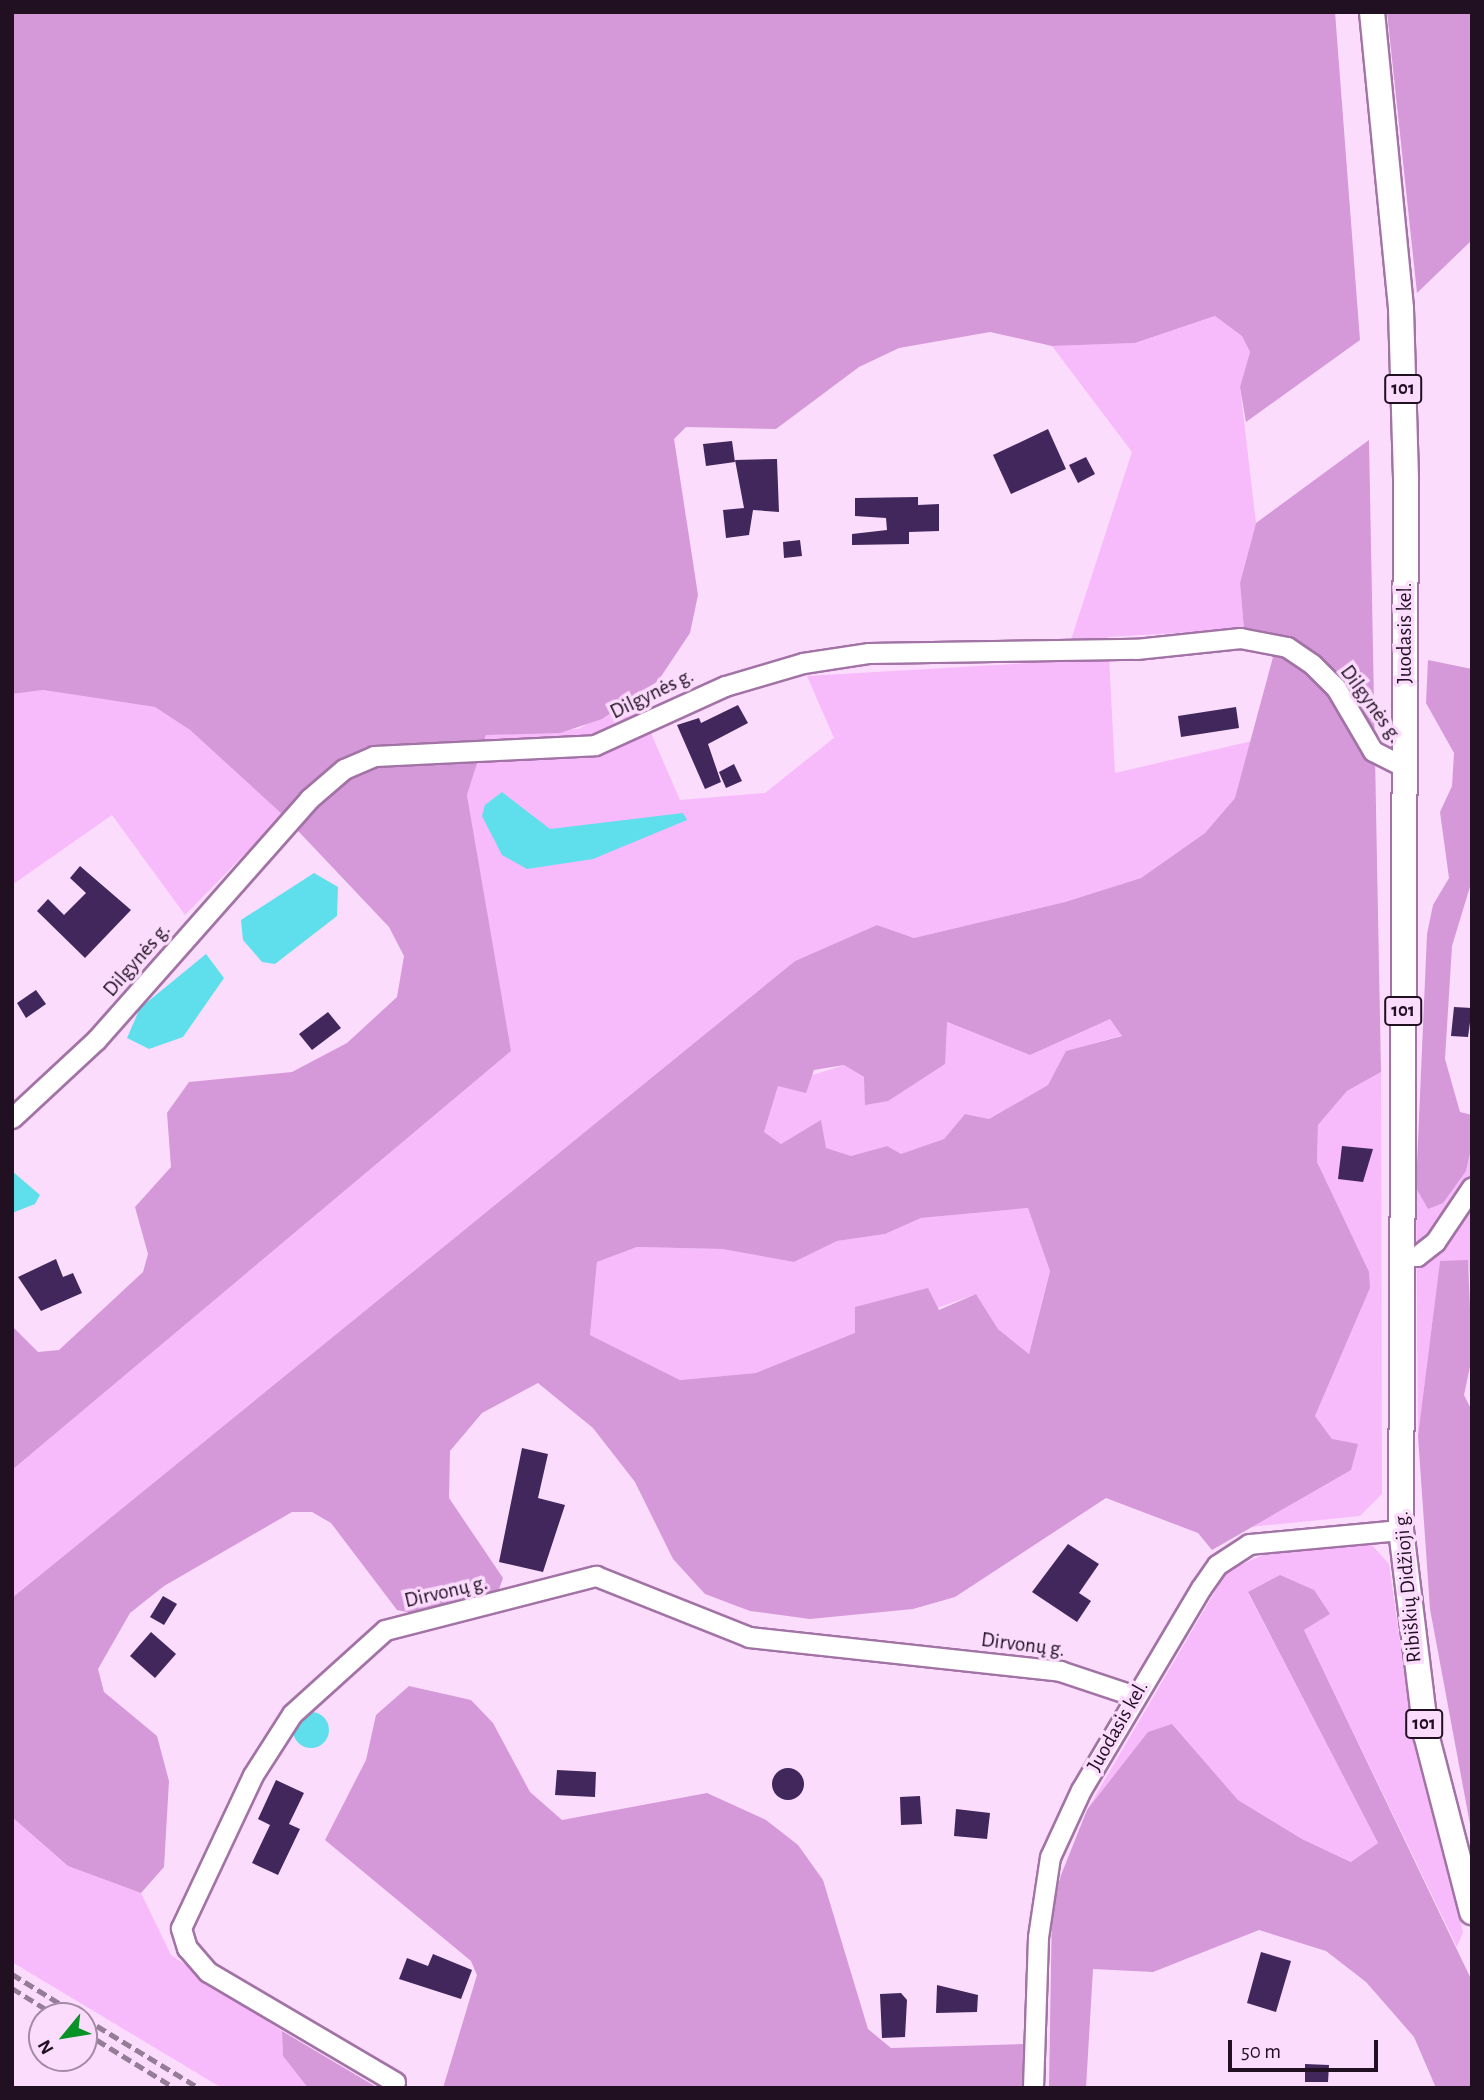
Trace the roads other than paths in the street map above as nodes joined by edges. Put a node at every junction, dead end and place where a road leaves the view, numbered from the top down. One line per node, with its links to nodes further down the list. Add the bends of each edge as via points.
1 (1372, 12): 2 (main road, Juodasis kel. / 101, via 1401,309)
2 (1405, 767): 3 (street, Dilgynės g., via 1373,751 1336,688 1312,664 1287,647 1240,638 1136,649 869,653 803,663 725,686 595,745 374,756 344,769 309,799 96,1040); 5 (main road, Juodasis kel. / 101)
3 (12, 1118)
4 (1472, 1187): 5 (street, via 1435,1242 1417,1256)
5 (1401, 1255): 6 (main road, Ribiškių Didžioji g. / 101)
6 (1401, 1530): 7 (street, Juodasis kel., via 1267,1540 1234,1553 1201,1588); 8 (main road, Ribiškių Didžioji g. / 101, via 1426,1734)
7 (1135, 1696): 9 (street, Dirvonų g., via 1060,1671 749,1637 596,1576 385,1630 292,1714 253,1775 181,1928 187,1948 208,1972); 10 (street, Juodasis kel., via 1050,1857 1038,1937)
8 (1472, 1912)
9 (395, 2082)
10 (1032, 2088)

